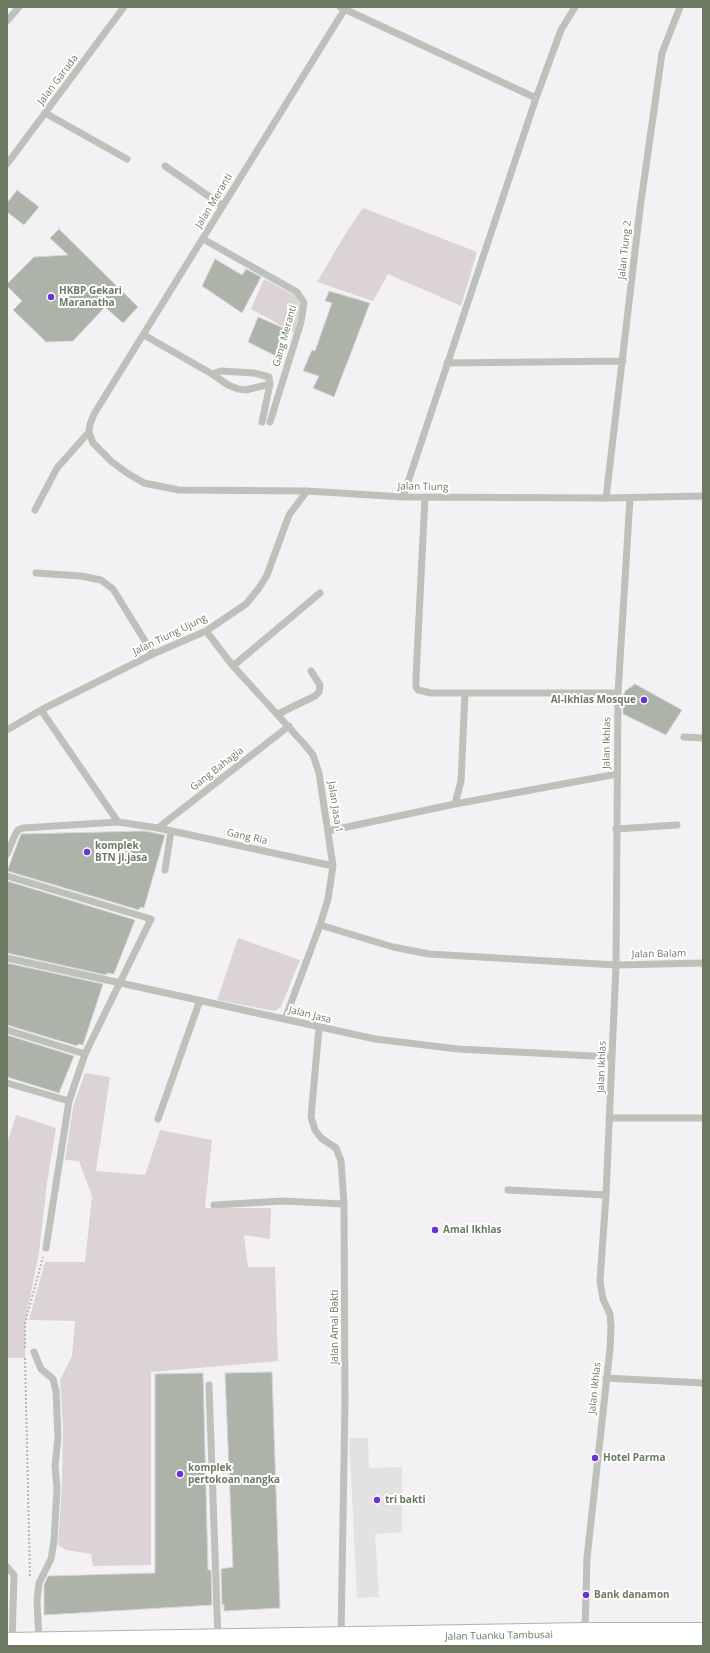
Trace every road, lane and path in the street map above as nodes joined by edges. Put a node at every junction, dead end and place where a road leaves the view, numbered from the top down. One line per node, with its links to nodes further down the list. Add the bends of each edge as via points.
1 (19, 7): 6 (street)
2 (124, 7): 8 (street, Jalan Garuda)
3 (575, 7): 7 (street, via 561,30)
4 (680, 7): 15 (street, Jalan Tiung 2, via 662,53 640,209)
5 (343, 8): 7 (street); 12 (street, Jalan Meranti)
6 (7, 21)
7 (536, 98): 16 (street)
8 (45, 113): 9 (street); 10 (street, Jalan Garuda)
9 (127, 159)
10 (7, 164)
11 (165, 166): 12 (street)
12 (223, 206): 13 (street, Jalan Meranti)
13 (203, 238): 14 (street, Jalan Meranti); 18 (street, Gang Meranti, via 297,292 304,303 301,322 267,418)
14 (144, 335): 17 (street); 19 (street, Jalan Meranti, via 99,406)
15 (623, 361): 16 (street); 24 (street, Jalan Tiung 2)
16 (447, 363): 22 (street)
17 (212, 374): 18 (street, via 238,389 246,390); 18 (street, via 222,371 254,373 269,377)
18 (270, 384)
19 (89, 432): 20 (street, Jalan Tiung, via 93,443 112,462 144,483 179,490); 26 (street, via 57,468)
20 (307, 491): 22 (street, Jalan Tiung); 29 (street, Jalan Tiung Ujung, via 289,515 267,575 258,588 246,604)
21 (703, 496): 25 (street, Jalan Tiung)
22 (403, 497): 23 (street, Jalan Tiung)
23 (425, 497): 24 (street, Jalan Tiung); 33 (street, via 416,687 420,691 430,693)
24 (606, 498): 25 (street, Jalan Tiung)
25 (630, 498): 34 (street, Jalan Ikhlas)
26 (35, 510)
27 (36, 574): 30 (street, via 81,576 101,580 113,589)
28 (320, 593): 31 (street)
29 (206, 631): 30 (street, Jalan Tiung Ujung); 31 (street, Jalan Jasa 1)
30 (153, 654): 35 (street, Jalan Tiung Ujung)
31 (233, 666): 36 (street, Jalan Jasa 1)
32 (311, 671): 36 (street, via 320,685 319,692)
33 (465, 693): 34 (street); 42 (street, via 461,782)
34 (618, 693): 41 (street, Jalan Ikhlas)
35 (41, 710): 38 (street, Jalan Tiung Ujung); 43 (street)
36 (278, 714): 37 (street, Jalan Jasa 1)
37 (289, 726): 45 (street, Gang Bahagia); 48 (street, Jalan Jasa 1, via 313,755 319,773)
38 (7, 730)
39 (684, 737): 40 (street)
40 (703, 738)
41 (617, 774): 42 (street); 46 (street, Jalan Ikhlas)
42 (455, 804): 48 (street)
43 (118, 822): 45 (street, Gang Ria); 49 (street, Gang Ria, via 23,828 18,830)
44 (677, 825): 46 (street)
45 (158, 828): 47 (street, Gang Ria)
46 (616, 829): 56 (street, Jalan Ikhlas)
47 (171, 831): 50 (street, Gang Ria); 51 (street)
48 (328, 831): 50 (street, Jalan Jasa 1)
49 (7, 854)
50 (332, 866): 53 (street, Jalan Jasa 1, via 328,899)
51 (166, 870)
52 (7, 876): 57 (street, via 151,919)
53 (320, 925): 56 (street, Jalan Balam, via 393,948 429,954); 59 (street, Jalan Jasa 1)
54 (7, 958): 57 (street, Jalan Jasa)
55 (703, 963): 56 (street, Jalan Balam)
56 (616, 965): 63 (street, Jalan Ikhlas)
57 (120, 983): 58 (street, Jalan Jasa); 62 (street)
58 (200, 1000): 59 (street, Jalan Jasa); 68 (street)
59 (285, 1019): 60 (street, Jalan Jasa)
60 (318, 1028): 63 (street, Jalan Jasa, via 375,1039 458,1050); 71 (street, Jalan Amal Bakti, via 311,1116 315,1130 321,1138 336,1148 339,1154)
61 (7, 1030): 62 (street)
62 (85, 1054): 65 (street)
63 (612, 1057): 66 (street, Jalan Ikhlas)
64 (7, 1083): 65 (street)
65 (69, 1101): 73 (street)
66 (610, 1118): 67 (street); 70 (street, Jalan Ikhlas)
67 (703, 1118)
68 (158, 1119)
69 (508, 1190): 70 (street)
70 (606, 1195): 75 (street, Jalan Ikhlas, via 600,1281 611,1326)
71 (344, 1204): 72 (street, via 284,1201); 82 (street, Jalan Amal Bakti, via 345,1401)
72 (214, 1205)
73 (46, 1248): 79 (path, via 25,1323)
74 (34, 1352): 85 (street, via 40,1369 53,1379 58,1437 54,1541 51,1559 39,1583 37,1600)
75 (606, 1378): 76 (street); 80 (street, Jalan Ikhlas, via 587,1558)
76 (703, 1383)
77 (209, 1385): 83 (street)
78 (7, 1567): 84 (street, via 14,1575)
79 (30, 1580)
80 (584, 1634): 81 (main road, Jalan Tuanku Tambusai); 82 (main road, Jalan Tuanku Tambusai)
81 (703, 1634)
82 (341, 1638): 83 (main road, Jalan Tuanku Tambusai)
83 (218, 1641): 85 (main road, Jalan Tuanku Tambusai)
84 (10, 1644): 85 (main road, Jalan Tuanku Tambusai)
85 (39, 1644)

